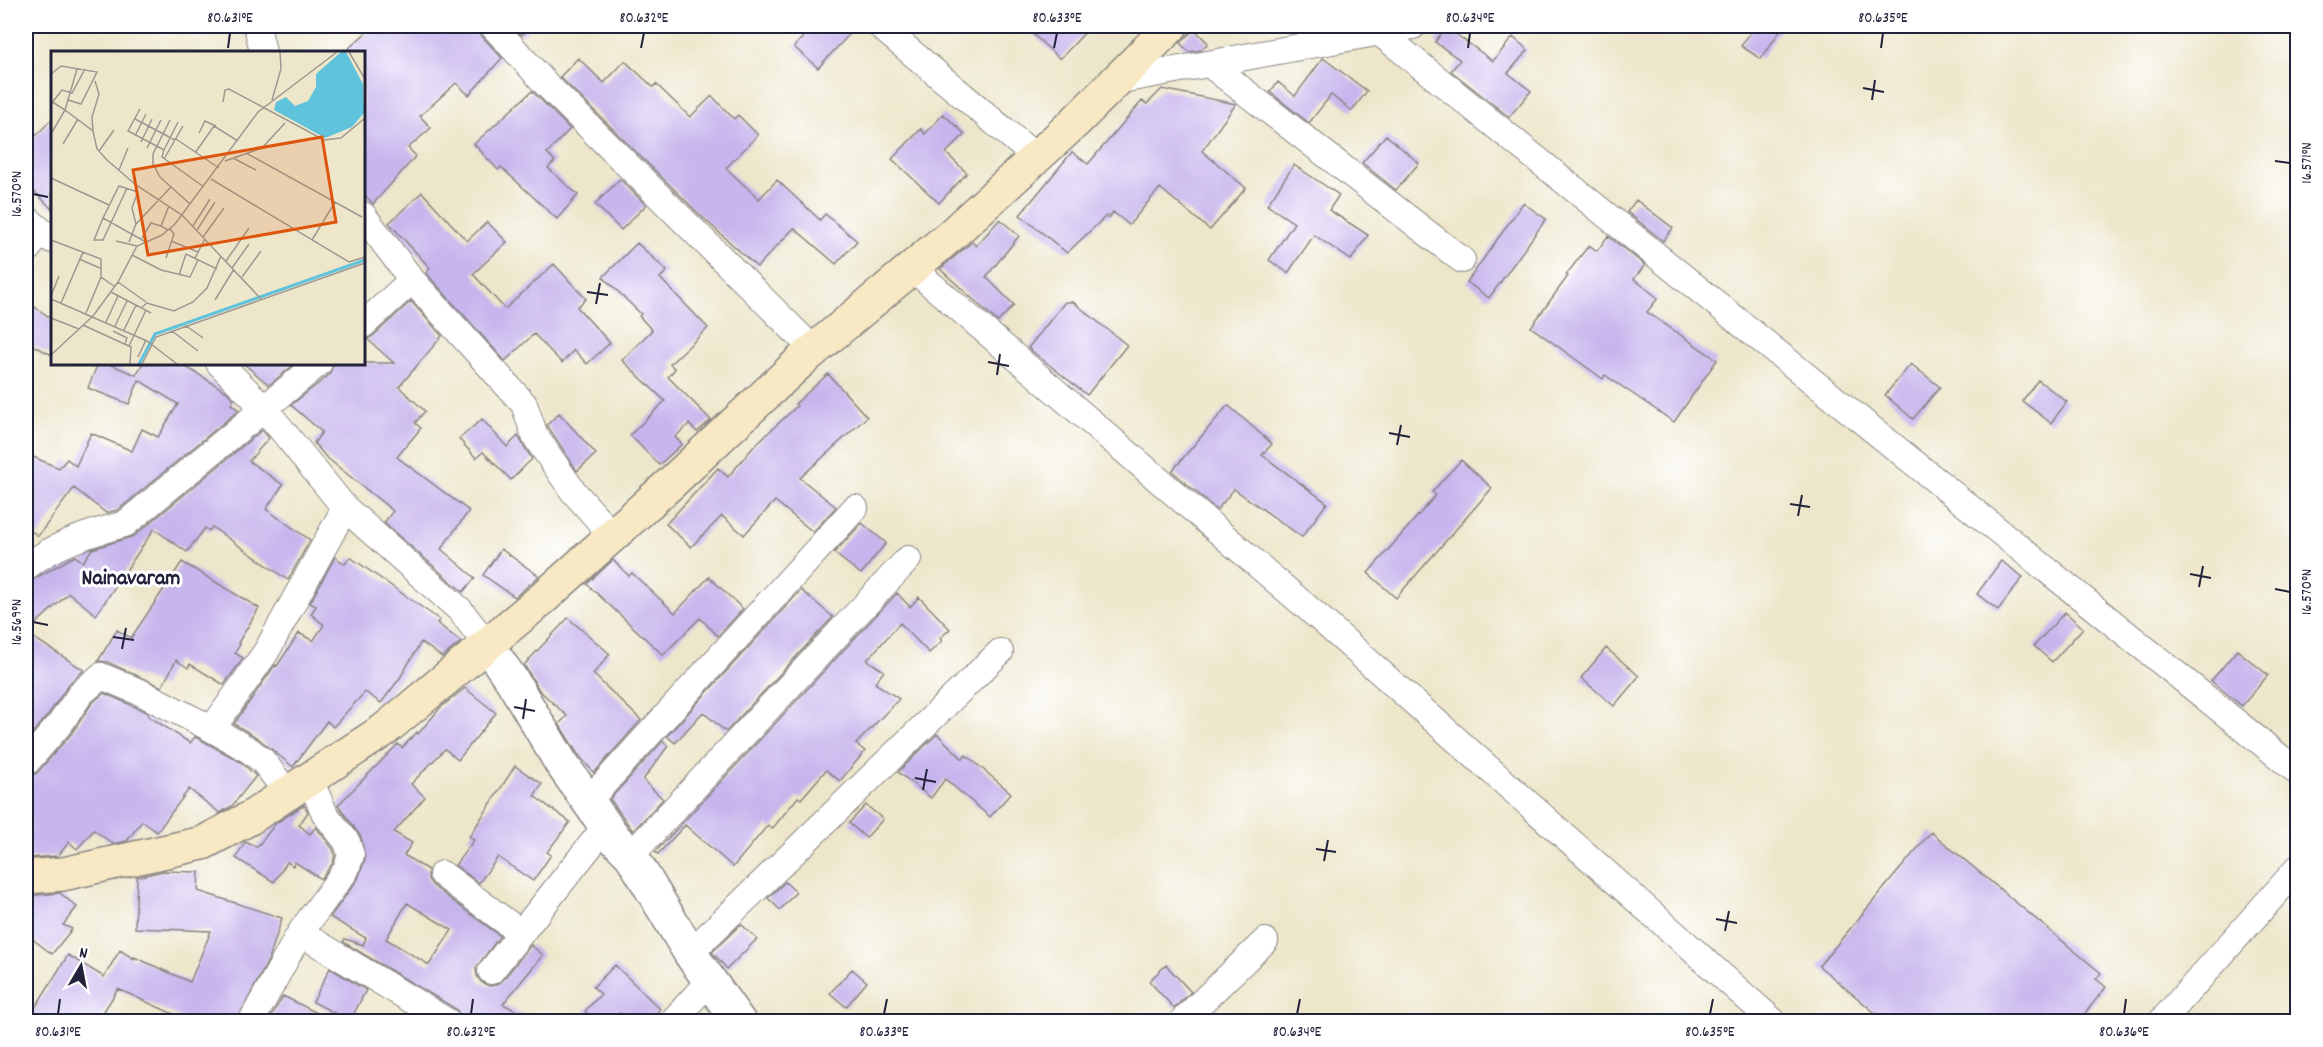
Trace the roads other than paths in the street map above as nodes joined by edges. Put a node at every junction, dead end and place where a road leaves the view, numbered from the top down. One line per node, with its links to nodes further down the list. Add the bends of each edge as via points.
1 (257, 26): 7 (street)
2 (493, 26): 16 (street, via 545,83)
3 (880, 26): 10 (street)
4 (1172, 26): 9 (main road)
5 (1413, 26): 6 (street)
6 (1380, 32): 8 (street); 29 (street)
7 (263, 51)
8 (1209, 64): 9 (street); 12 (street)
9 (1116, 81): 10 (main road)
10 (1037, 158): 13 (main road)
11 (364, 215): 14 (street)
12 (1462, 260)
13 (912, 268): 16 (main road); 47 (street, via 1317,616)
14 (412, 280): 15 (street); 22 (street, via 524,404 535,436)
15 (364, 324)
16 (814, 350): 22 (main road)
17 (220, 364): 19 (street)
18 (318, 364): 19 (street)
19 (264, 408): 20 (street); 24 (street, via 125,524 86,534 41,555)
20 (345, 508): 25 (street, via 460,610); 27 (street, via 266,651)
21 (855, 508): 31 (street)
22 (612, 536): 25 (main road)
23 (908, 559): 32 (street)
24 (26, 567)
25 (487, 645): 30 (main road, via 384,730); 31 (street)
26 (1000, 652): 39 (street)
27 (212, 729): 28 (street, via 101,676 81,693); 30 (street, via 249,750)
28 (26, 763)
29 (2298, 772)
30 (299, 787): 35 (main road, via 203,843 63,874); 36 (street, via 325,814 351,855 346,870)
31 (597, 813): 32 (street); 37 (street)
32 (630, 855): 39 (street)
33 (2298, 868): 48 (street)
34 (442, 874): 37 (street)
35 (26, 878)
36 (300, 933): 42 (street); 43 (street)
37 (521, 933): 40 (street)
38 (1265, 941): 46 (street)
39 (690, 953): 41 (street)
40 (491, 970)
41 (710, 980): 44 (street); 45 (street)
42 (251, 1022)
43 (448, 1022)
44 (672, 1022)
45 (739, 1022)
46 (1181, 1022)
47 (1774, 1022)
48 (2161, 1022)

